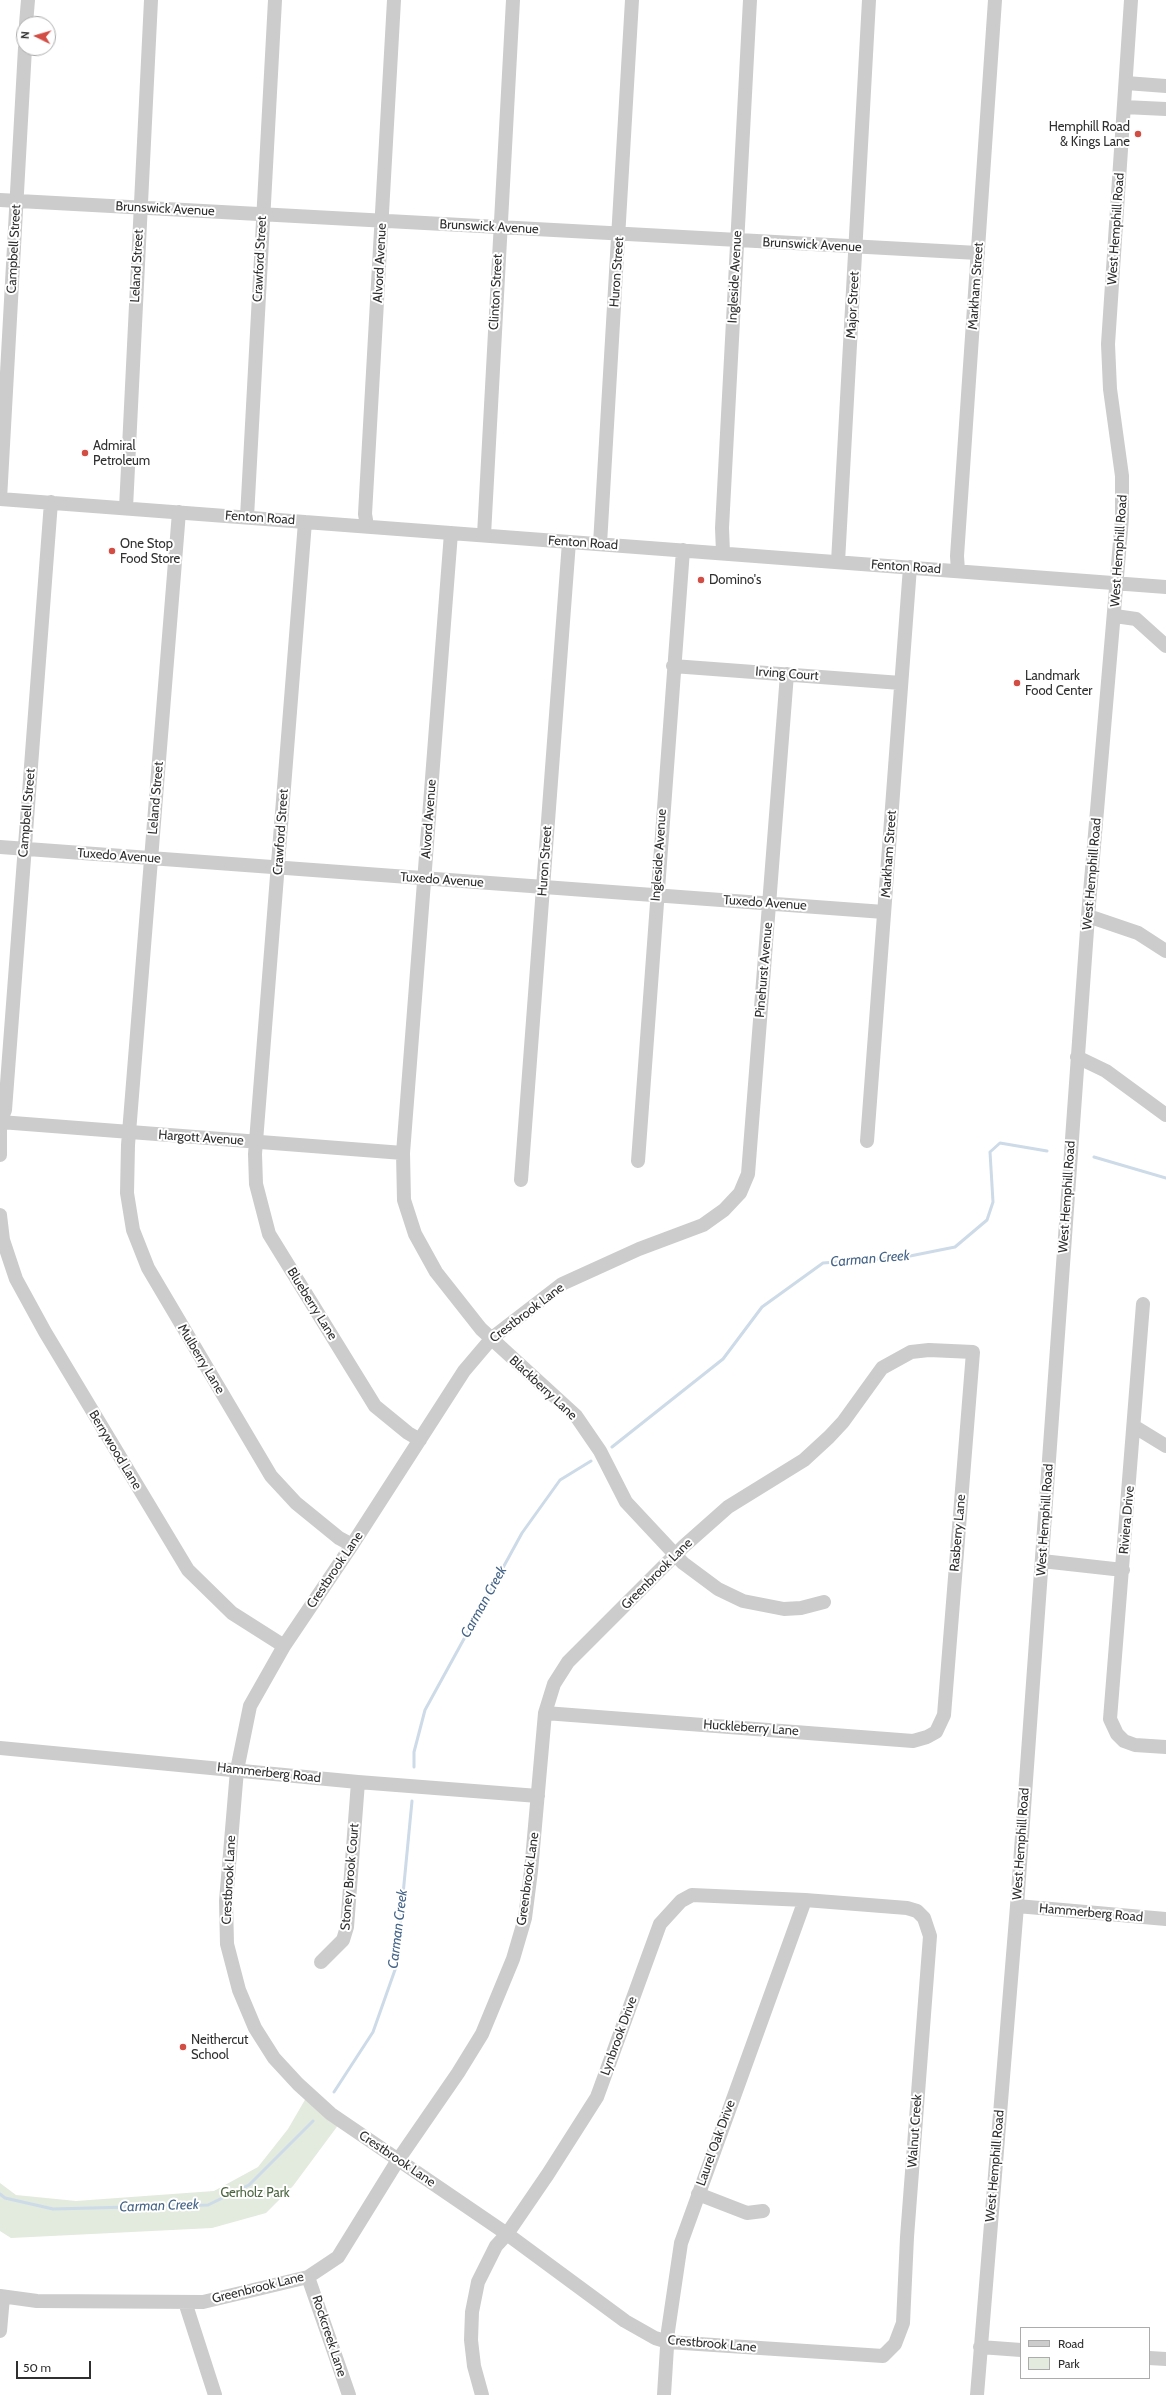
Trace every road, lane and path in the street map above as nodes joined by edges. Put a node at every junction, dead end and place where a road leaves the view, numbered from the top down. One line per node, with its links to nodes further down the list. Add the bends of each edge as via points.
1 (28, 0): 11 (street)
2 (152, 0): 19 (street, Leland Street)
3 (275, 0): 20 (street, Crawford Street)
4 (394, 0): 21 (street, Alvord Avenue)
5 (512, 0): 22 (street, Clinton Street)
6 (632, 0): 23 (street, Huron Street)
7 (750, 0): 24 (street, Ingleside Avenue)
8 (869, 0): 25 (street, Major Street)
9 (995, 0): 26 (street, Markham Street)
10 (1131, 0): 13 (street, West Hemphill Road)
11 (27, 16)
12 (25, 56): 18 (street, Campbell Street)
13 (1126, 83): 14 (street); 15 (street, West Hemphill Road)
14 (1166, 86)
15 (1124, 106): 16 (street); 43 (street, West Hemphill Road, via 1108,344 1110,389 1122,476)
16 (1166, 109)
17 (0, 200): 18 (street, Brunswick Avenue)
18 (17, 201): 19 (street, Brunswick Avenue); 27 (street, Campbell Street)
19 (140, 208): 20 (street, Brunswick Avenue); 29 (street, Leland Street)
20 (262, 214): 21 (street, Brunswick Avenue); 31 (street, Crawford Street)
21 (382, 221): 22 (street, Brunswick Avenue); 33 (street, Alvord Avenue, via 365,514)
22 (499, 228): 23 (street, Brunswick Avenue); 35 (street, Clinton Street)
23 (620, 234): 24 (street, Brunswick Avenue); 37 (street, Huron Street)
24 (738, 241): 25 (street, Brunswick Avenue); 39 (street, Ingleside Avenue)
25 (856, 247): 26 (street, Brunswick Avenue); 40 (street, Major Street)
26 (978, 253): 42 (street, Markham Street)
27 (0, 499): 28 (street, Fenton Road)
28 (51, 502): 29 (street, Fenton Road); 51 (street, Campbell Street)
29 (126, 508): 30 (street, Fenton Road)
30 (179, 512): 31 (street, Fenton Road); 52 (street, Leland Street)
31 (247, 517): 32 (street, Fenton Road)
32 (305, 522): 33 (street, Fenton Road); 53 (street, Crawford Street)
33 (367, 526): 34 (street, Fenton Road)
34 (451, 533): 35 (street, Fenton Road); 54 (street, Alvord Avenue)
35 (484, 535): 36 (street, Fenton Road)
36 (569, 542): 37 (street, Fenton Road); 55 (street, Huron Street)
37 (600, 544): 38 (street, Fenton Road)
38 (683, 550): 39 (street, Fenton Road); 47 (street, Ingleside Avenue)
39 (722, 553): 40 (street, Fenton Road)
40 (838, 562): 41 (street, Fenton Road)
41 (910, 568): 42 (street, Fenton Road); 49 (street, Markham Street)
42 (958, 571): 43 (street, Fenton Road)
43 (1117, 583): 44 (street, Fenton Road); 45 (street, West Hemphill Road)
44 (1166, 587)
45 (1114, 616): 46 (street, via 1136,619); 59 (street, West Hemphill Road)
46 (1166, 646)
47 (673, 666): 48 (street, Irving Court); 56 (street, Ingleside Avenue)
48 (787, 674): 49 (street, Irving Court); 57 (street, Pinehurst Avenue)
49 (901, 683): 58 (street, Markham Street)
50 (0, 847): 51 (street, Tuxedo Avenue)
51 (24, 848): 52 (street, Tuxedo Avenue); 63 (street, Campbell Street, via 5,1110)
52 (151, 858): 53 (street, Tuxedo Avenue); 64 (street, Leland Street)
53 (278, 868): 54 (street, Tuxedo Avenue); 66 (street, Crawford Street)
54 (424, 879): 55 (street, Tuxedo Avenue); 67 (street, Alvord Avenue)
55 (543, 887): 56 (street, Tuxedo Avenue); 70 (street, Huron Street)
56 (656, 896): 57 (street, Tuxedo Avenue); 69 (street, Ingleside Avenue)
57 (770, 904): 58 (street, Tuxedo Avenue); 71 (street, Pinehurst Avenue, via 748,1174 740,1193)
58 (884, 912): 65 (street, Markham Street)
59 (1088, 916): 60 (street, via 1138,933); 61 (street, West Hemphill Road)
60 (1166, 950)
61 (1077, 1057): 62 (street, via 1106,1071); 81 (street, West Hemphill Road)
62 (1166, 1115)
63 (0, 1122): 64 (street, Hargott Avenue); 68 (street)
64 (130, 1132): 66 (street, Hargott Avenue); 79 (street, Mulberry Lane, via 127,1193 134,1230 148,1268 271,1476 296,1503 338,1538)
65 (867, 1140)
66 (257, 1142): 67 (street, Hargott Avenue); 77 (street, Blueberry Lane, via 256,1184 269,1234 375,1406)
67 (403, 1153): 74 (street, Blackberry Lane, via 404,1200 415,1234 436,1272 481,1329)
68 (0, 1155)
69 (638, 1161)
70 (520, 1180)
71 (724, 1210): 74 (street, Crestbrook Lane, via 703,1225 639,1249 562,1284)
72 (0, 1215): 84 (street, Berrywood Lane, via 3,1240 16,1279 45,1332 188,1570 232,1613)
73 (1143, 1304): 76 (street, Riviera Drive)
74 (492, 1338): 77 (street, Crestbrook Lane, via 464,1371); 80 (street, Blackberry Lane, via 501,1350 576,1416 600,1451 626,1502)
75 (973, 1352): 80 (street, Greenbrook Lane, via 911,1352 882,1368 843,1422 804,1460 728,1507); 86 (street, Rasberry Lane)
76 (1135, 1427): 78 (street); 82 (street, Riviera Drive)
77 (420, 1440): 79 (street, Crestbrook Lane)
78 (1166, 1446)
79 (352, 1545): 84 (street, Crestbrook Lane)
80 (676, 1555): 83 (street, Blackberry Lane, via 718,1589 743,1601 784,1609); 85 (street, Greenbrook Lane, via 568,1662 554,1684)
81 (1042, 1561): 82 (street); 93 (street, West Hemphill Road)
82 (1122, 1570): 87 (street, Riviera Drive, via 1110,1719 1117,1734 1124,1741 1135,1745)
83 (824, 1602)
84 (284, 1646): 89 (street, Crestbrook Lane, via 250,1706)
85 (545, 1713): 86 (street, Huckleberry Lane, via 913,1741 936,1732); 91 (street, Greenbrook Lane)
86 (944, 1715)
87 (1166, 1747)
88 (0, 1748): 89 (street, Hammerberg Road)
89 (237, 1770): 90 (street, Hammerberg Road); 97 (street, Crestbrook Lane, via 226,1901 227,1944 239,1990 255,2028 274,2058 293,2079 331,2114)
90 (358, 1782): 91 (street, Hammerberg Road); 96 (street, Stoney Brook Court, via 347,1927 344,1940)
91 (538, 1796): 97 (street, Greenbrook Lane, via 525,1918 513,1959 482,2034)
92 (805, 1900): 94 (street, Lynbrook Drive, via 907,1908 917,1911); 98 (street, Laurel Oak Drive); 100 (street, Lynbrook Drive, via 692,1895 670,1910 660,1924 597,2097)
93 (1017, 1906): 95 (street, Hammerberg Road); 107 (street, West Hemphill Road)
94 (924, 1918): 106 (street, Walnut Creek, via 930,1936 906,2237 903,2323)
95 (1166, 1919)
96 (321, 1962)
97 (398, 2160): 100 (street, Crestbrook Lane); 101 (street, Greenbrook Lane, via 338,2257)
98 (698, 2194): 99 (street, via 747,2213); 105 (street, Laurel Oak Drive, via 681,2243)
99 (763, 2211)
100 (507, 2234): 105 (street, Crestbrook Lane, via 625,2321 655,2338); 113 (street, Lynbrook Drive, via 496,2246 478,2282 472,2312 471,2340 474,2366)
101 (308, 2277): 103 (street, Greenbrook Lane, via 203,2302); 112 (street, Rockcreek Lane)
102 (1, 2297): 103 (street, Greenbrook Lane, via 37,2301); 104 (street)
103 (185, 2302): 111 (street)
104 (0, 2331)
105 (668, 2342): 106 (street, Crestbrook Lane, via 866,2357 883,2356); 114 (street, Laurel Oak Drive)
106 (895, 2344)
107 (980, 2347): 108 (street); 115 (street, West Hemphill Road)
108 (1020, 2350)
109 (1150, 2358): 110 (street)
110 (1166, 2359)
111 (215, 2395)
112 (349, 2395)
113 (482, 2395)
114 (664, 2395)
115 (977, 2395)

